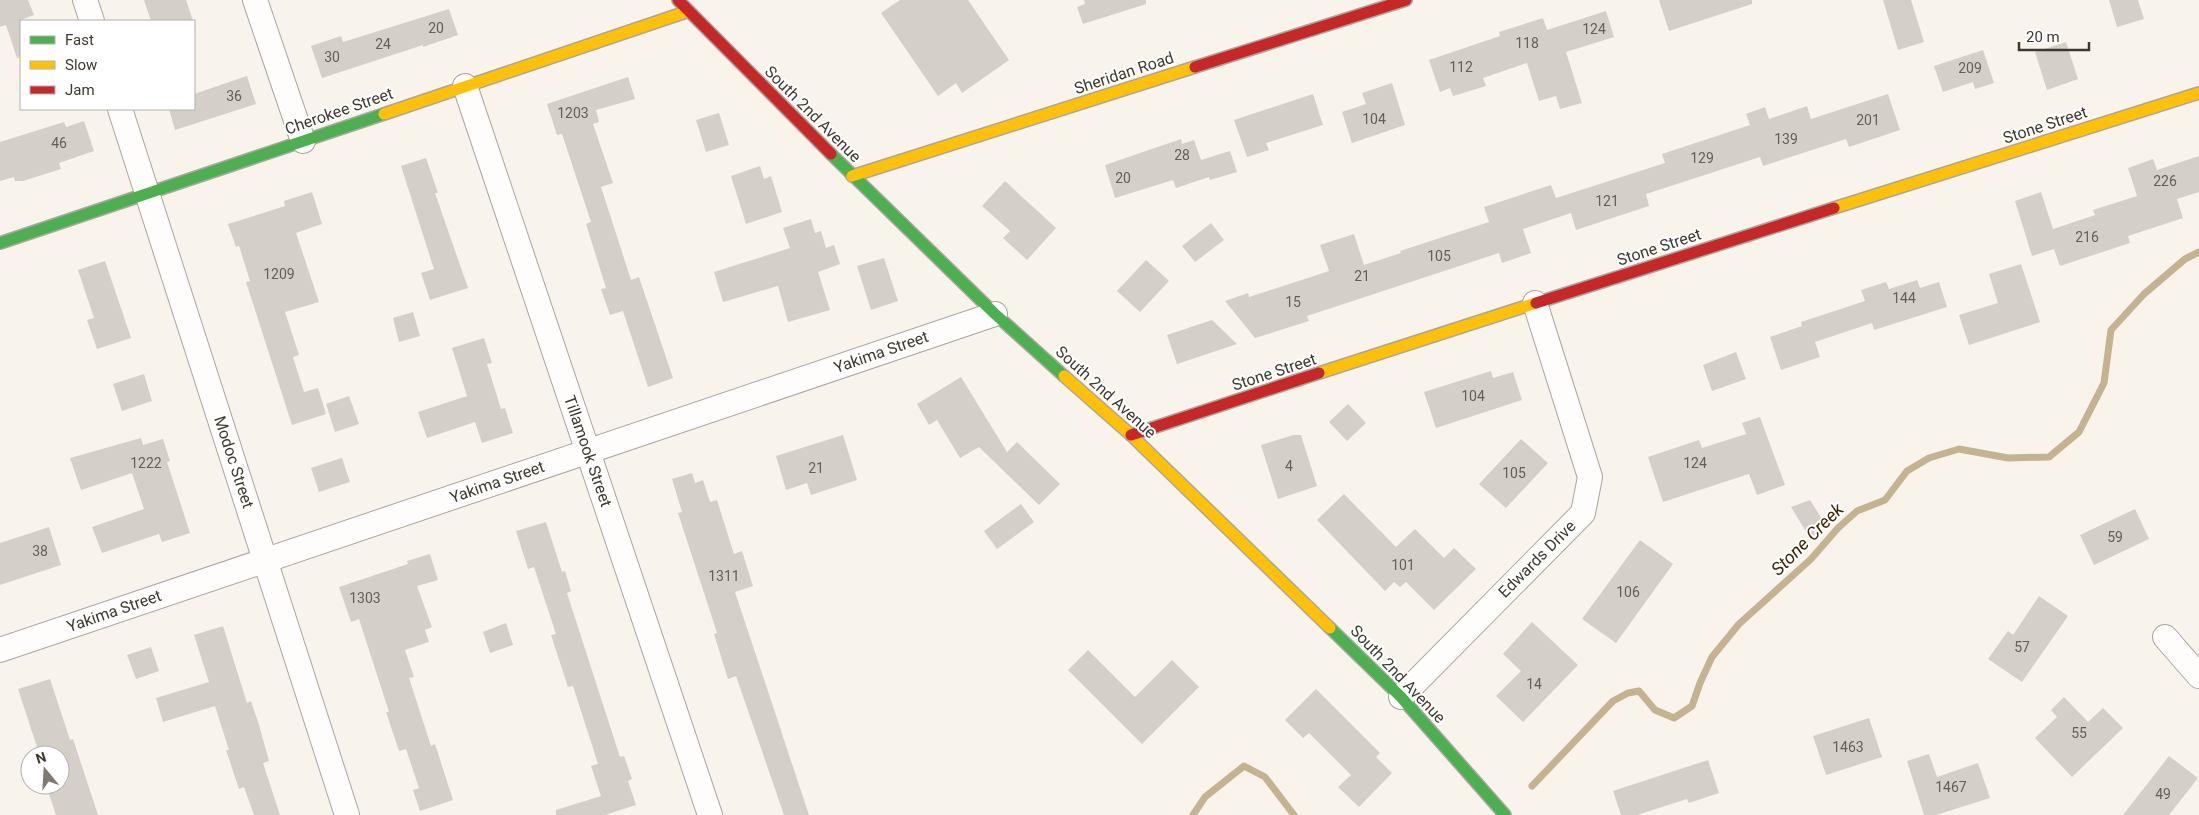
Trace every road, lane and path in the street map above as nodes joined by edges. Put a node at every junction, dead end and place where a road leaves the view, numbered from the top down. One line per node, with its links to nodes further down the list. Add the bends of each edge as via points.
1 (85, 0): 6 (street)
2 (255, 0): 10 (street)
3 (678, 0): 5 (street, South 2nd Avenue)
4 (1406, 0): 11 (street, Sheridan Road)
5 (689, 12): 7 (street, Cherokee Street); 11 (street, South 2nd Avenue)
6 (92, 20)
7 (466, 86): 10 (street, Cherokee Street); 17 (street, Tillamook Street)
8 (2199, 93): 14 (street, Stone Street)
9 (120, 110): 12 (street, Modoc Street)
10 (303, 141): 12 (street, Cherokee Street)
11 (852, 176): 15 (street, South 2nd Avenue)
12 (147, 193): 13 (street, Cherokee Street); 18 (street, Modoc Street)
13 (0, 242)
14 (1535, 304): 16 (street, Stone Street); 22 (street, Edwards Drive, via 1590,477 1582,513)
15 (995, 314): 16 (street, South 2nd Avenue); 17 (street, Yakima Street)
16 (1130, 435): 22 (street, South 2nd Avenue)
17 (588, 451): 18 (street, Yakima Street); 24 (street, Tillamook Street)
18 (265, 560): 20 (street, Yakima Street); 23 (street, Modoc Street)
19 (2165, 637): 21 (street)
20 (0, 650)
21 (2199, 676)
22 (1401, 697): 25 (street, South 2nd Avenue)
23 (347, 815)
24 (710, 815)
25 (1505, 815)

